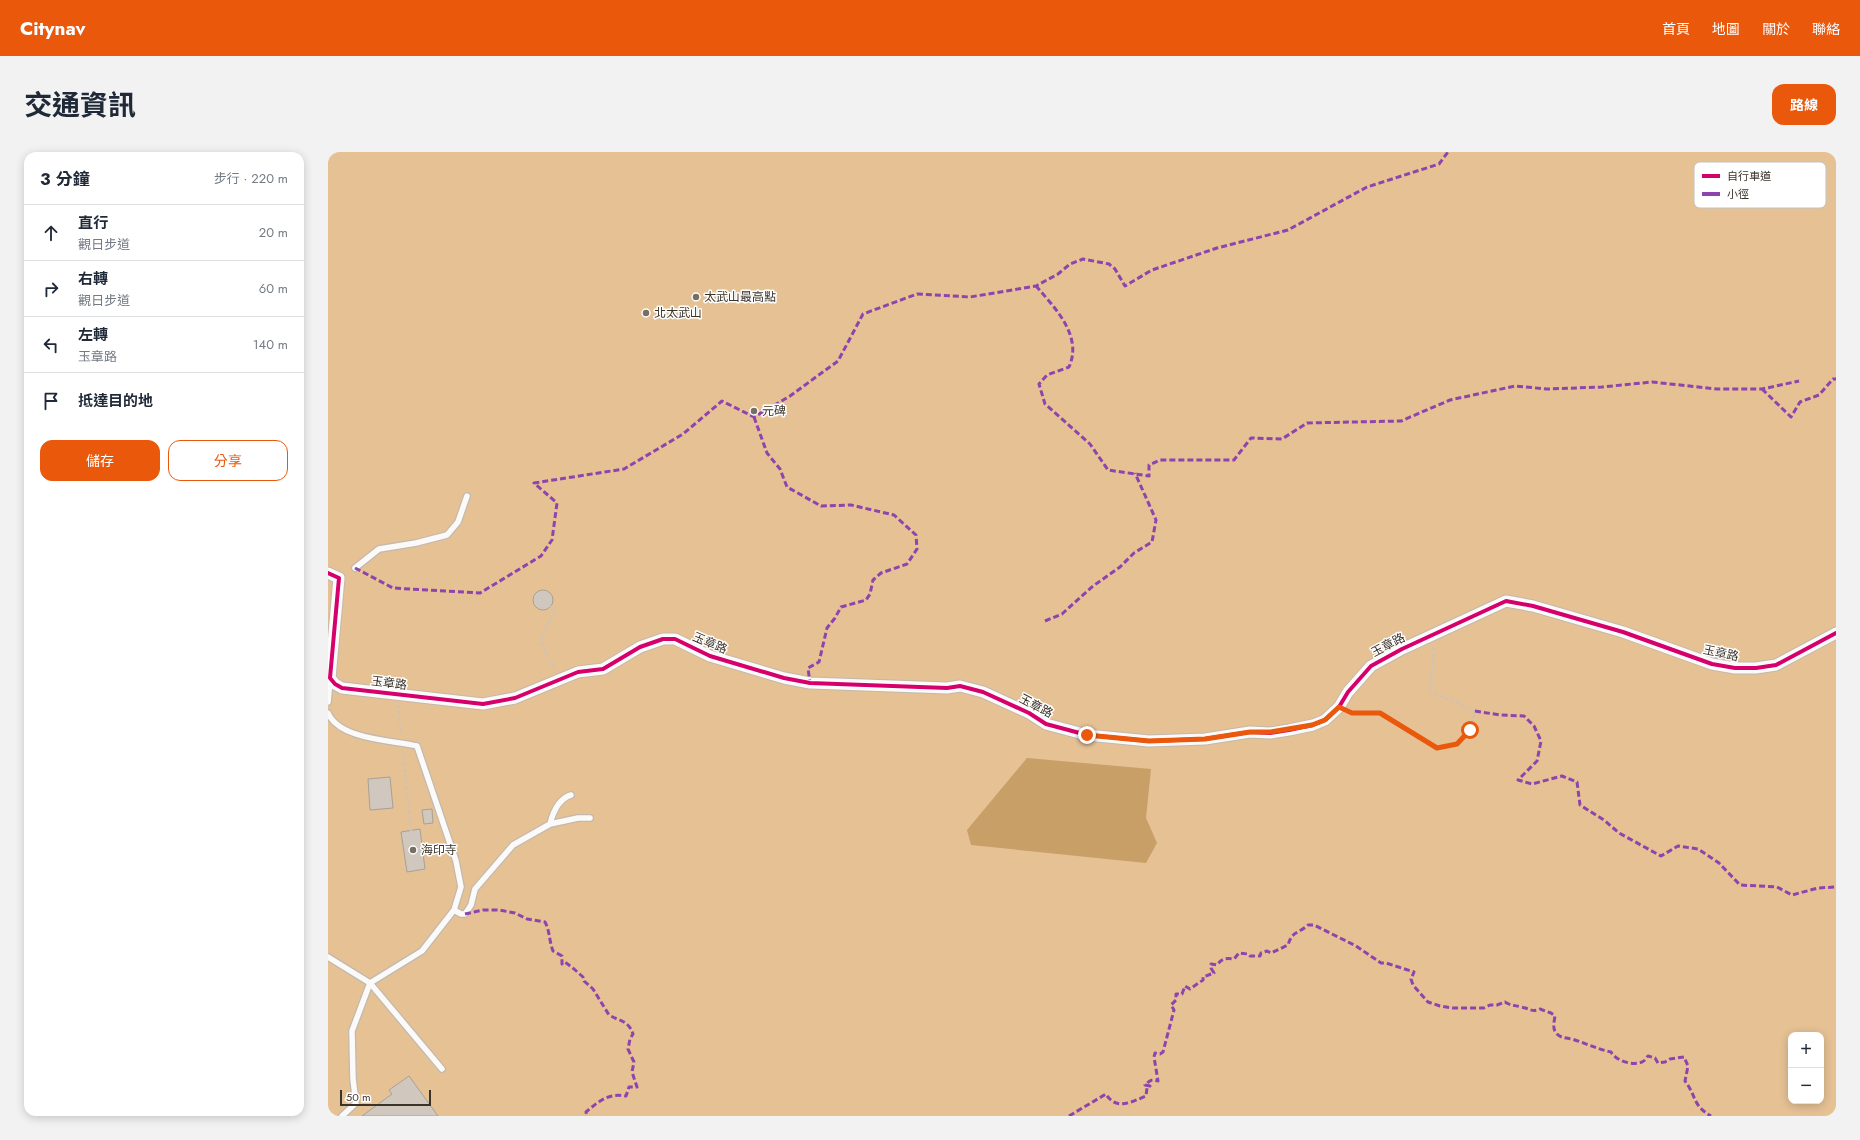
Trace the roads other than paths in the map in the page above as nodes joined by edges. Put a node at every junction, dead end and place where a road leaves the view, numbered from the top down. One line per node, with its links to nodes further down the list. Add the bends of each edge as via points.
1 (467, 496): 2 (lane, via 458,522 447,534 416,543 379,549)
2 (355, 568)
3 (328, 573): 5 (street, via 339,578)
4 (1836, 633): 5 (street, 玉章路, via 1776,665 1735,668 1712,664 1623,632 1533,606 1506,601 1371,666 1348,692 1339,707 1325,720 1312,725 1270,732 1250,732 1205,739 1149,741 1094,736 1046,724 1006,701 960,686 940,688 810,683 784,678 710,656 675,639 651,642 603,669 578,672 515,698 483,704 342,688)
5 (330, 678): 6 (lane)
6 (328, 702)
7 (328, 713): 11 (lane, via 332,721 359,736 418,746 456,861 461,887)
8 (571, 795): 10 (lane, via 565,797 554,810)
9 (590, 818): 10 (lane)
10 (550, 824): 11 (lane, via 513,845 475,889 472,905 465,914)
11 (454, 910): 13 (lane, via 422,951)
12 (328, 957): 13 (lane)
13 (370, 983): 14 (lane); 15 (lane, via 352,1031 356,1103)
14 (442, 1069)
15 (342, 1116)

